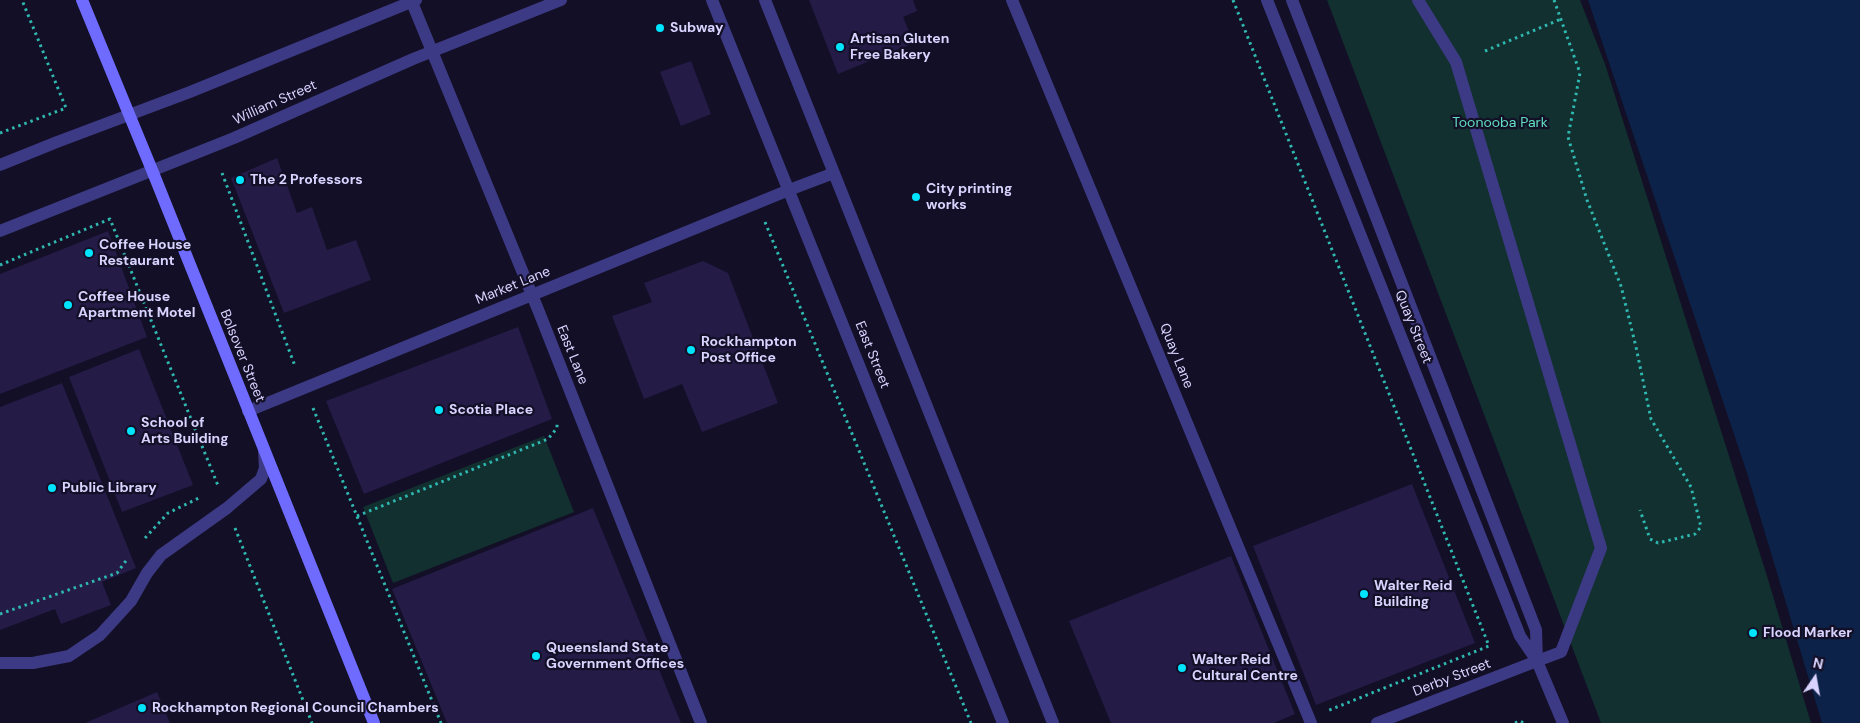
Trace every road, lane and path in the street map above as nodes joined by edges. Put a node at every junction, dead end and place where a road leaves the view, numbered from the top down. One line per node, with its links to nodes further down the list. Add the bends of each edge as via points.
1 (22, 0): 17 (path, via 66,108)
2 (82, 0): 16 (main road, Bolsover Street)
3 (561, 0): 14 (street, William Street)
4 (712, 0): 22 (street, East Street)
5 (765, 0): 21 (street)
6 (1012, 0): 41 (street, Quay Lane)
7 (1233, 0): 41 (path, via 1489,646)
8 (1267, 0): 39 (street, Quay Street, via 1520,636)
9 (1292, 0): 39 (street, Quay Street, via 1536,630)
10 (1418, 0): 39 (street, Derby Street, via 1456,62 1601,548 1561,652)
11 (1554, 0): 13 (path)
12 (413, 1): 14 (street, East Lane); 16 (street, via 199,89)
13 (1561, 19): 15 (path); 34 (path, via 1580,72 1568,137 1587,200 1621,286 1651,419 1691,487 1701,527 1695,534 1658,542 1650,539)
14 (432, 51): 19 (street, William Street, via 234,138); 26 (street, East Lane)
15 (1484, 51)
16 (129, 114): 18 (street); 19 (main road, Bolsover Street)
17 (0, 133)
18 (0, 165)
19 (152, 170): 24 (street, William Street); 29 (main road, Bolsover Street)
20 (222, 173): 27 (path)
21 (834, 173): 22 (street, Market Lane); 48 (street)
22 (789, 190): 26 (street, Market Lane); 47 (street, East Street)
23 (765, 222): 46 (path)
24 (0, 231)
25 (0, 265): 33 (path, via 110,219)
26 (531, 295): 29 (street, Market Lane); 45 (street, East Lane)
27 (295, 366)
28 (310, 402): 35 (path)
29 (248, 410): 31 (main road, Bolsover Street)
30 (558, 415): 35 (path, via 557,428 548,439)
31 (264, 449): 33 (street, via 265,468 261,479); 43 (main road, Bolsover Street)
32 (202, 497): 36 (path, via 168,513)
33 (227, 508): 40 (street, via 161,555 131,601 100,635 69,656 33,663); 42 (path)
34 (1640, 510)
35 (357, 516): 44 (path)
36 (140, 543)
37 (134, 551): 38 (path, via 116,573)
38 (0, 614)
39 (1537, 661): 49 (street, Derby Street); 52 (street, Quay Street)
40 (0, 663)
41 (1310, 721)
42 (312, 723)
43 (374, 723)
44 (440, 723)
45 (701, 723)
46 (971, 723)
47 (1003, 723)
48 (1053, 723)
49 (1377, 723)
50 (1515, 723): 51 (path)
51 (1524, 723)
52 (1564, 723)

